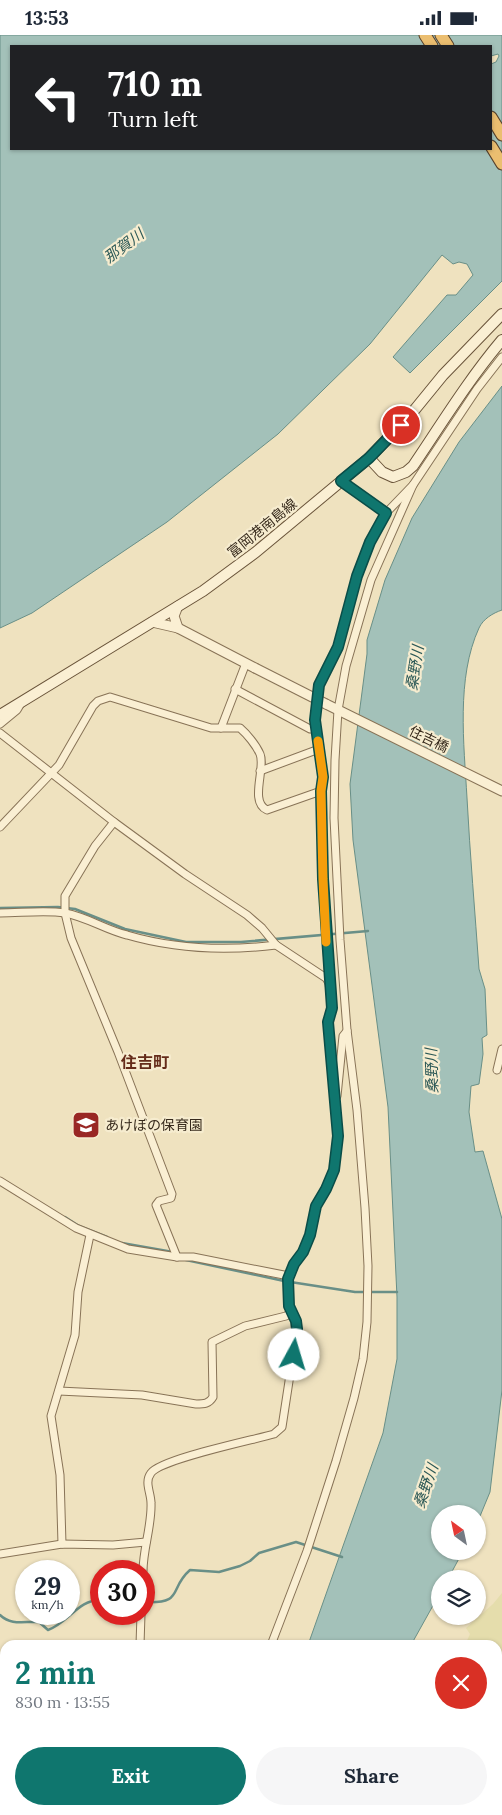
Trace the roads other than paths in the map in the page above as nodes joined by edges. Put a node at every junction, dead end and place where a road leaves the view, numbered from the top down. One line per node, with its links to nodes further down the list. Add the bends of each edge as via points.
1 (492, 119): 2 (highway)
2 (502, 135)
3 (492, 148): 4 (highway)
4 (502, 164)
5 (502, 314): 8 (main road, 富岡港南島線)
6 (502, 340): 8 (main road, via 413,466 393,477 382,473)
7 (502, 357): 10 (street, via 476,389)
8 (369, 458): 9 (main road, 富岡港南島線)
9 (341, 481): 11 (street); 12 (main road, 富岡港南島線, via 256,552)
10 (413, 485): 11 (street); 18 (street, via 371,580 346,666)
11 (386, 513): 22 (street, via 370,542 357,576 338,647 319,685)
12 (178, 606): 13 (main road, 富岡港南島線); 14 (street, via 174,616)
13 (152, 622): 14 (street, 住吉橋); 17 (main road, 富岡港南島線)
14 (178, 628): 15 (street, 住吉橋)
15 (246, 663): 16 (street); 18 (street, 住吉橋, bridge)
16 (235, 689): 21 (street); 22 (street, via 310,729)
17 (22, 703): 19 (main road, 富岡港南島線); 20 (street)
18 (341, 711): 28 (street, 住吉橋); 35 (street, via 335,760 334,818)
19 (0, 715)
20 (0, 724)
21 (221, 728): 25 (street, via 234,727 244,731 260,755); 26 (street, via 104,698 93,706)
22 (316, 729): 24 (street)
23 (0, 733): 26 (street)
24 (319, 749): 25 (street); 27 (street, via 323,777)
25 (260, 771): 27 (street, via 260,804 268,810)
26 (51, 775): 29 (street); 30 (street)
27 (321, 791): 34 (street)
28 (502, 791)
29 (114, 822): 31 (street, via 94,846 65,896); 33 (street, via 247,915)
30 (0, 827)
31 (65, 909): 32 (street); 33 (street, via 125,935 173,945 232,949); 41 (street, via 71,938 172,1194 172,1198 156,1205)
32 (0, 913)
33 (273, 941): 34 (street)
34 (329, 983): 38 (street, via 332,1008 328,1022)
35 (347, 1030): 38 (street, via 343,1036 339,1092); 51 (street, via 357,1110 368,1266 363,1359 341,1443)
36 (502, 1049): 37 (street)
37 (499, 1068)
38 (335, 1101): 42 (street, via 338,1136 334,1170 316,1206 310,1235)
39 (0, 1181): 40 (street)
40 (90, 1235): 41 (street, via 128,1249); 44 (street, via 78,1292 76,1335)
41 (177, 1257): 42 (street, via 193,1257)
42 (289, 1280): 43 (street)
43 (291, 1312): 44 (street, via 245,1326 212,1342 213,1397 205,1404 142,1395); 45 (street, via 297,1329 282,1427 274,1434 158,1466 148,1479 151,1503)
44 (59, 1391): 46 (street, via 51,1416 60,1475)
45 (146, 1541): 46 (street, via 113,1545); 48 (street)
46 (62, 1544): 47 (street)
47 (0, 1554)
48 (144, 1560)
49 (141, 1625): 50 (street)
50 (140, 1640)
51 (273, 1640)

